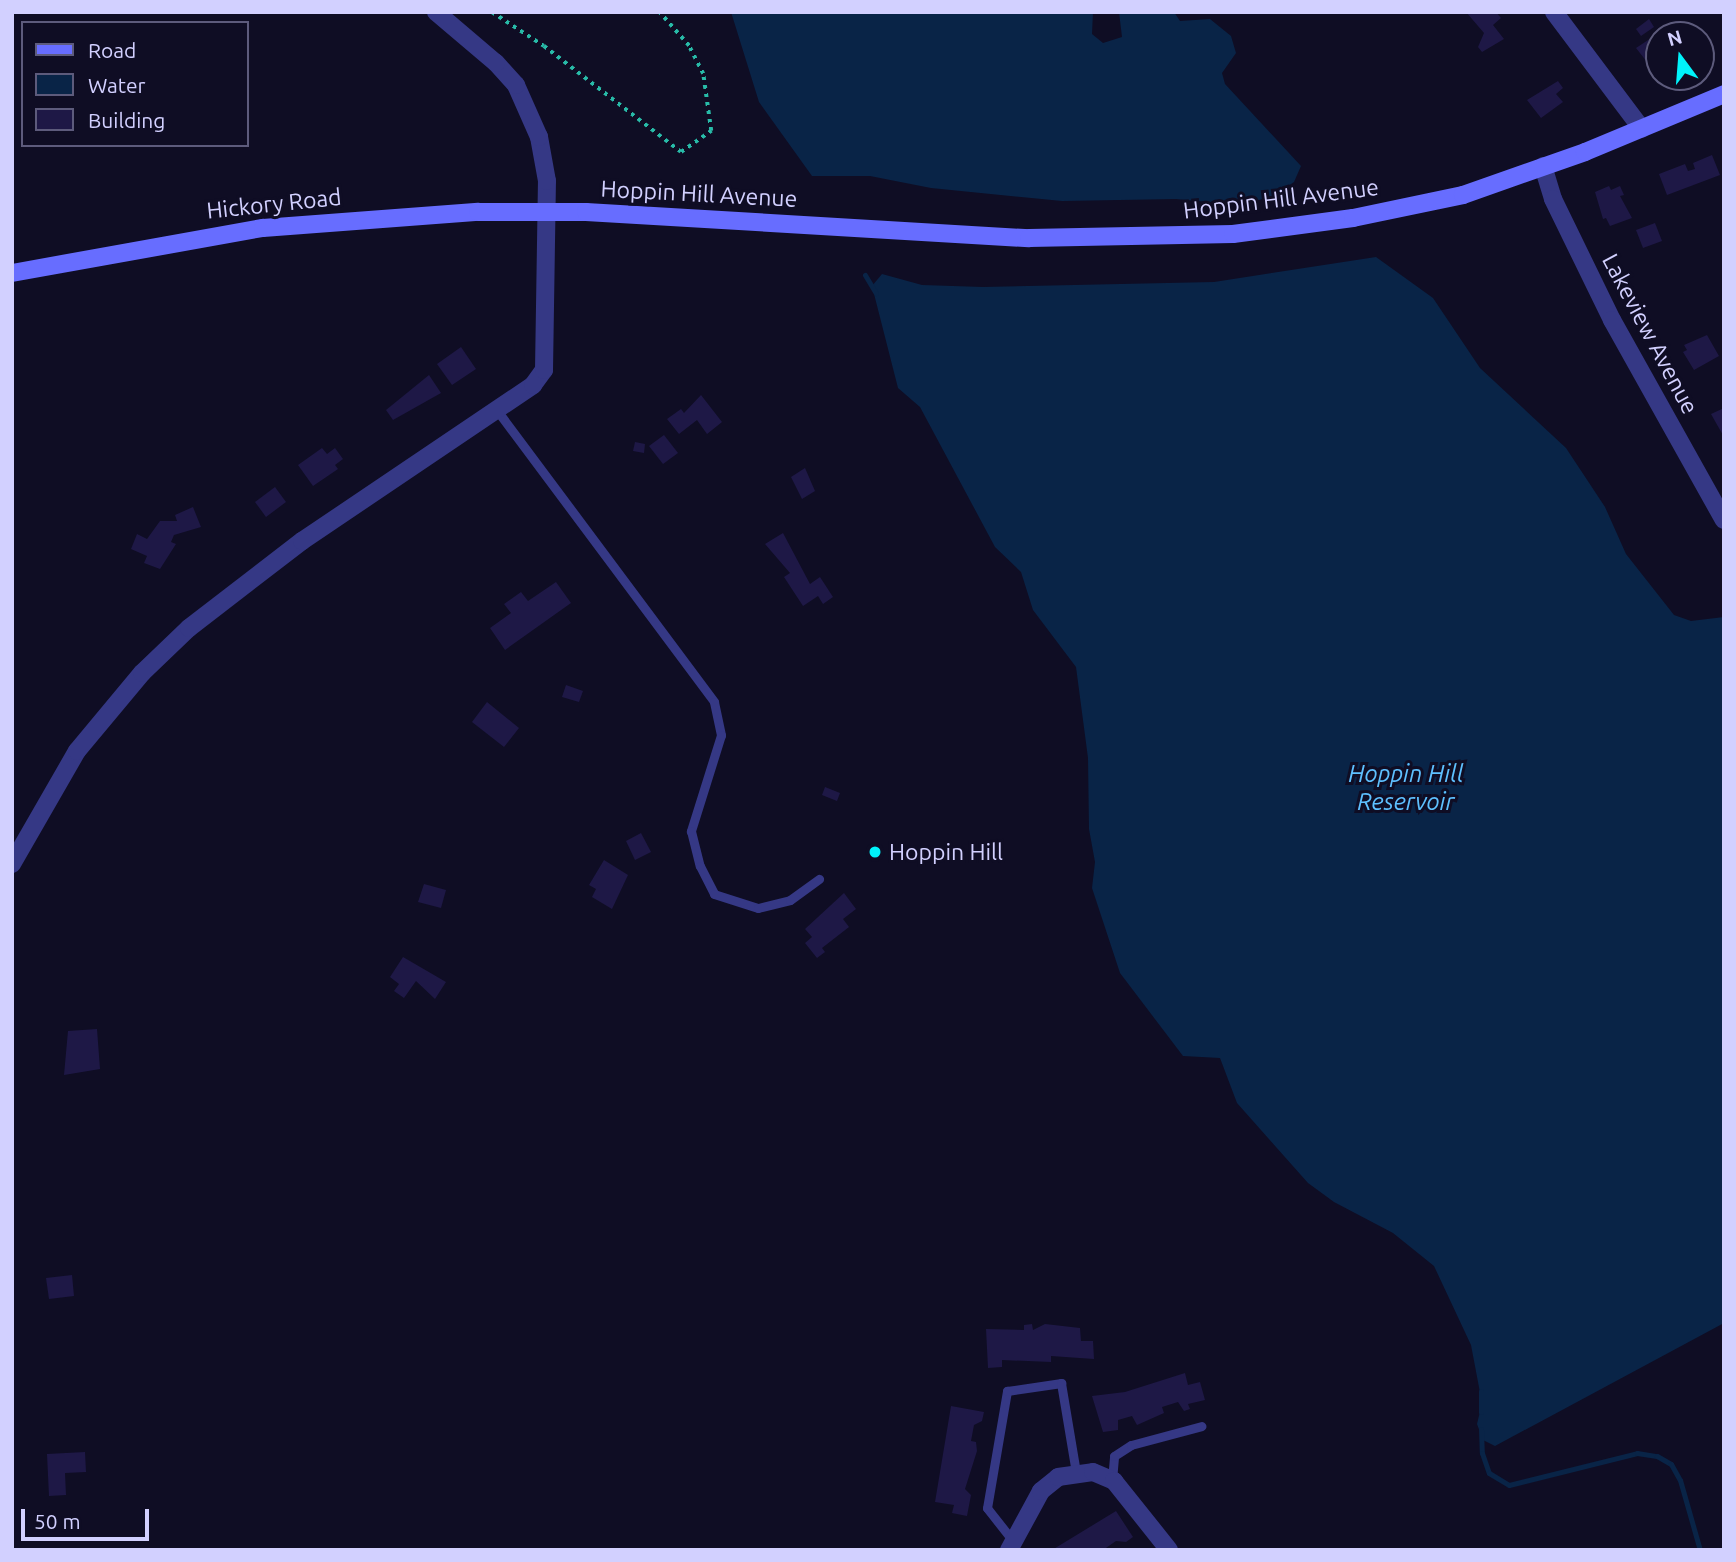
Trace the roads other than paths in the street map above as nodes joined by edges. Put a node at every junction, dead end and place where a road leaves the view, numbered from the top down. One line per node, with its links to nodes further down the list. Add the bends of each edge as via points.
1 (436, 12): 6 (street, via 496,63 524,98 543,157)
2 (1554, 12): 4 (street)
3 (1724, 94): 4 (main road, Hoppin Hill Avenue)
4 (1642, 129): 5 (main road, Hoppin Hill Avenue)
5 (1543, 166): 6 (main road, Hoppin Hill Avenue, via 1464,195 1233,234 1028,238); 9 (street, Lakeview Avenue, via 1553,199 1612,320)
6 (544, 211): 7 (main road, Hickory Road, via 277,226); 8 (street, via 546,361 533,385)
7 (12, 273)
8 (496, 409): 10 (street, via 282,555 189,628 142,673 77,751); 11 (lane, via 715,702 720,735 691,831 699,866 714,894 758,908 790,900)
9 (1724, 520)
10 (12, 864)
11 (819, 879)
12 (1202, 1426): 14 (lane, via 1131,1445 1114,1456)
13 (1076, 1473): 14 (street, via 1093,1472); 15 (street, via 1058,1477 1041,1491); 15 (lane, via 1061,1383 1007,1391 987,1508)
14 (1112, 1480): 16 (street, via 1137,1504)
15 (1011, 1545)
16 (1169, 1550)

